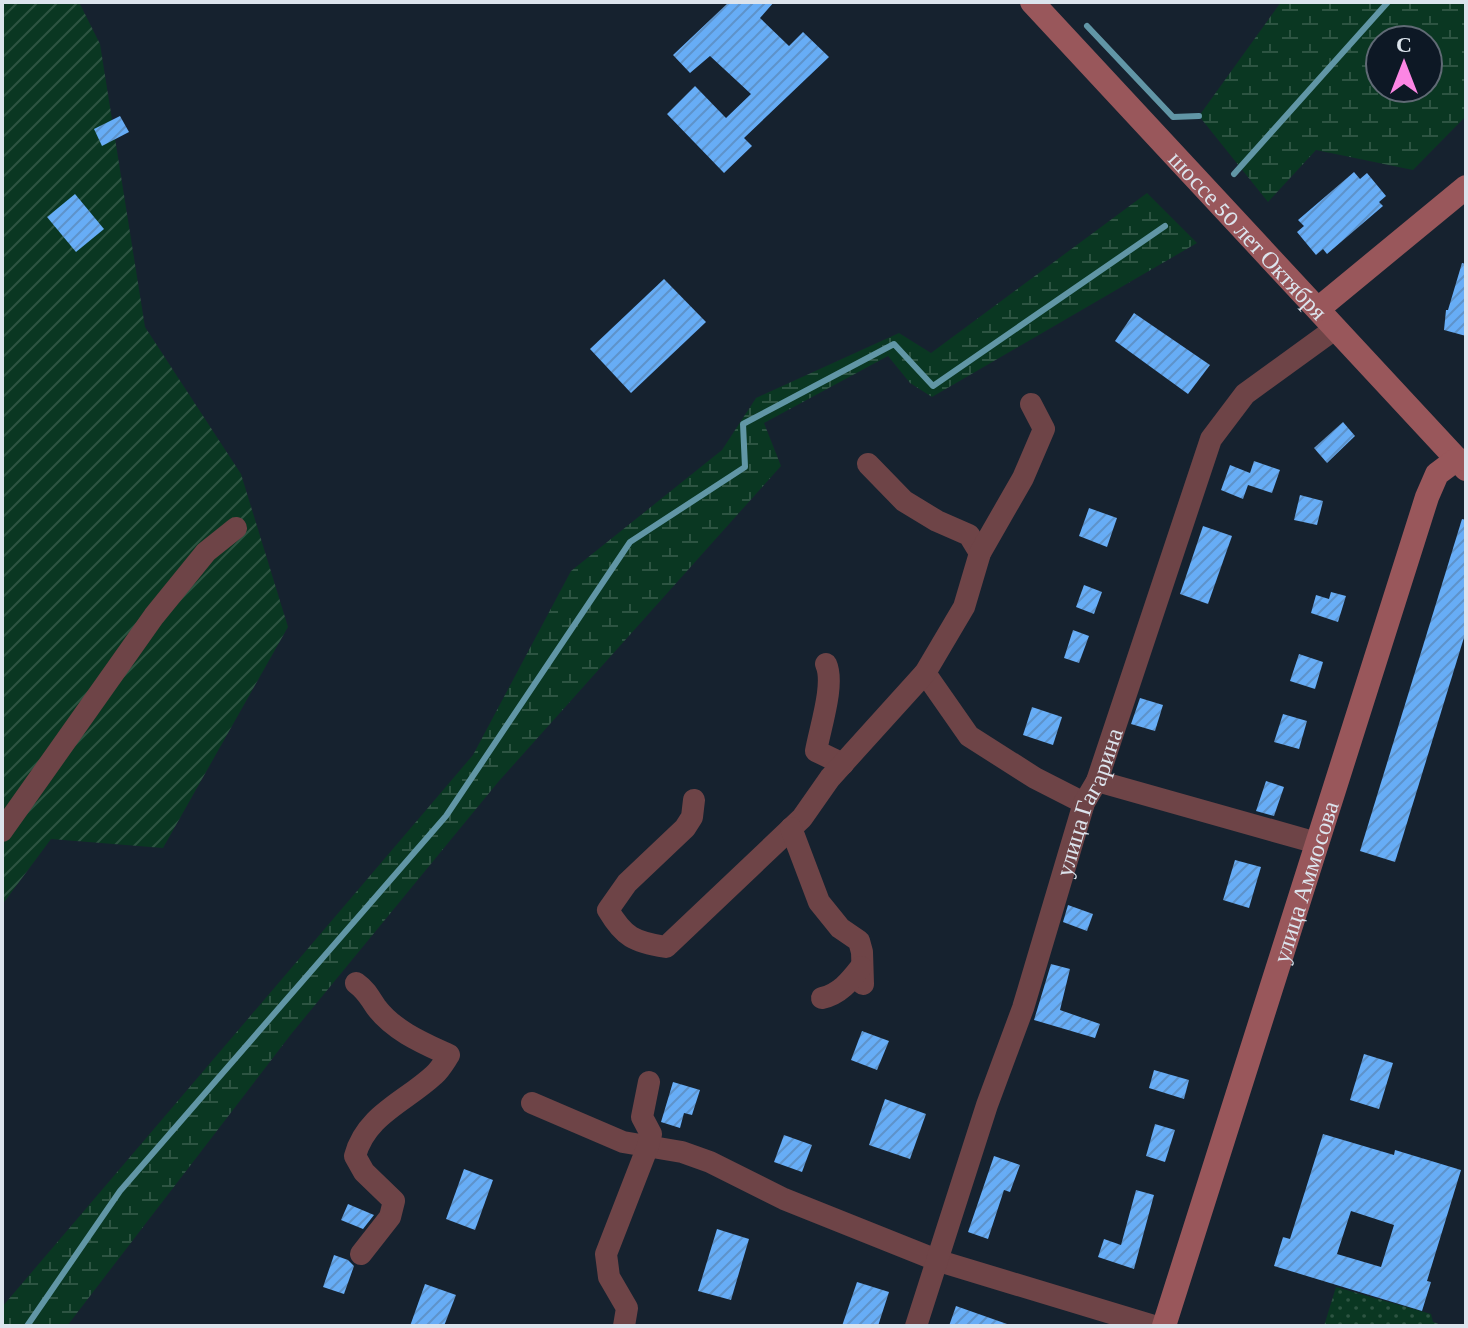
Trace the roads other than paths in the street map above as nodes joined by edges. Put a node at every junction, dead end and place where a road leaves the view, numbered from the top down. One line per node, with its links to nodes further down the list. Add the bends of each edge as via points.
1 (1032, 2): 3 (main road, шоссе 50 лет Октября)
2 (1466, 187): 3 (main road)
3 (1318, 309): 4 (main road, шоссе 50 лет Октября)
4 (1336, 328): 6 (main road, шоссе 50 лет Октября); 13 (street, улица Гагарина, via 1245,394 1211,439)
5 (1031, 404): 9 (street, via 1044,429)
6 (1463, 460): 18 (main road, улица Аммосова, via 1437,474 1427,497)
7 (868, 464): 9 (street, via 904,501 969,535)
8 (236, 528): 17 (street, via 206,552 154,616)
9 (980, 553): 11 (street, via 964,607)
10 (826, 664): 12 (street, via 828,691 816,751)
11 (925, 673): 12 (street); 15 (street, via 969,736)
12 (843, 764): 16 (street)
13 (1097, 781): 15 (street, улица Гагарина); 18 (street)
14 (694, 800): 16 (street, via 685,828 627,883 608,910 621,932 649,944 666,947)
15 (1084, 803): 25 (street, улица Гагарина)
16 (791, 828): 20 (street, via 819,902 859,941 862,952 862,976)
17 (2, 831)
18 (1317, 843): 29 (main road, улица Аммосова)
19 (356, 983): 24 (street, via 413,1039 449,1055 435,1075 364,1131 355,1156 394,1201 390,1217)
20 (822, 998)
21 (649, 1082): 23 (street, via 642,1117 651,1134)
22 (532, 1103): 23 (street, via 623,1142)
23 (648, 1146): 25 (street, via 710,1162 784,1199); 26 (street, via 606,1254 609,1277 627,1308)
24 (361, 1254)
25 (939, 1261): 27 (street, улица Гагарина); 28 (street)
26 (624, 1326)
27 (916, 1326)
28 (1154, 1326)
29 (1164, 1326)

